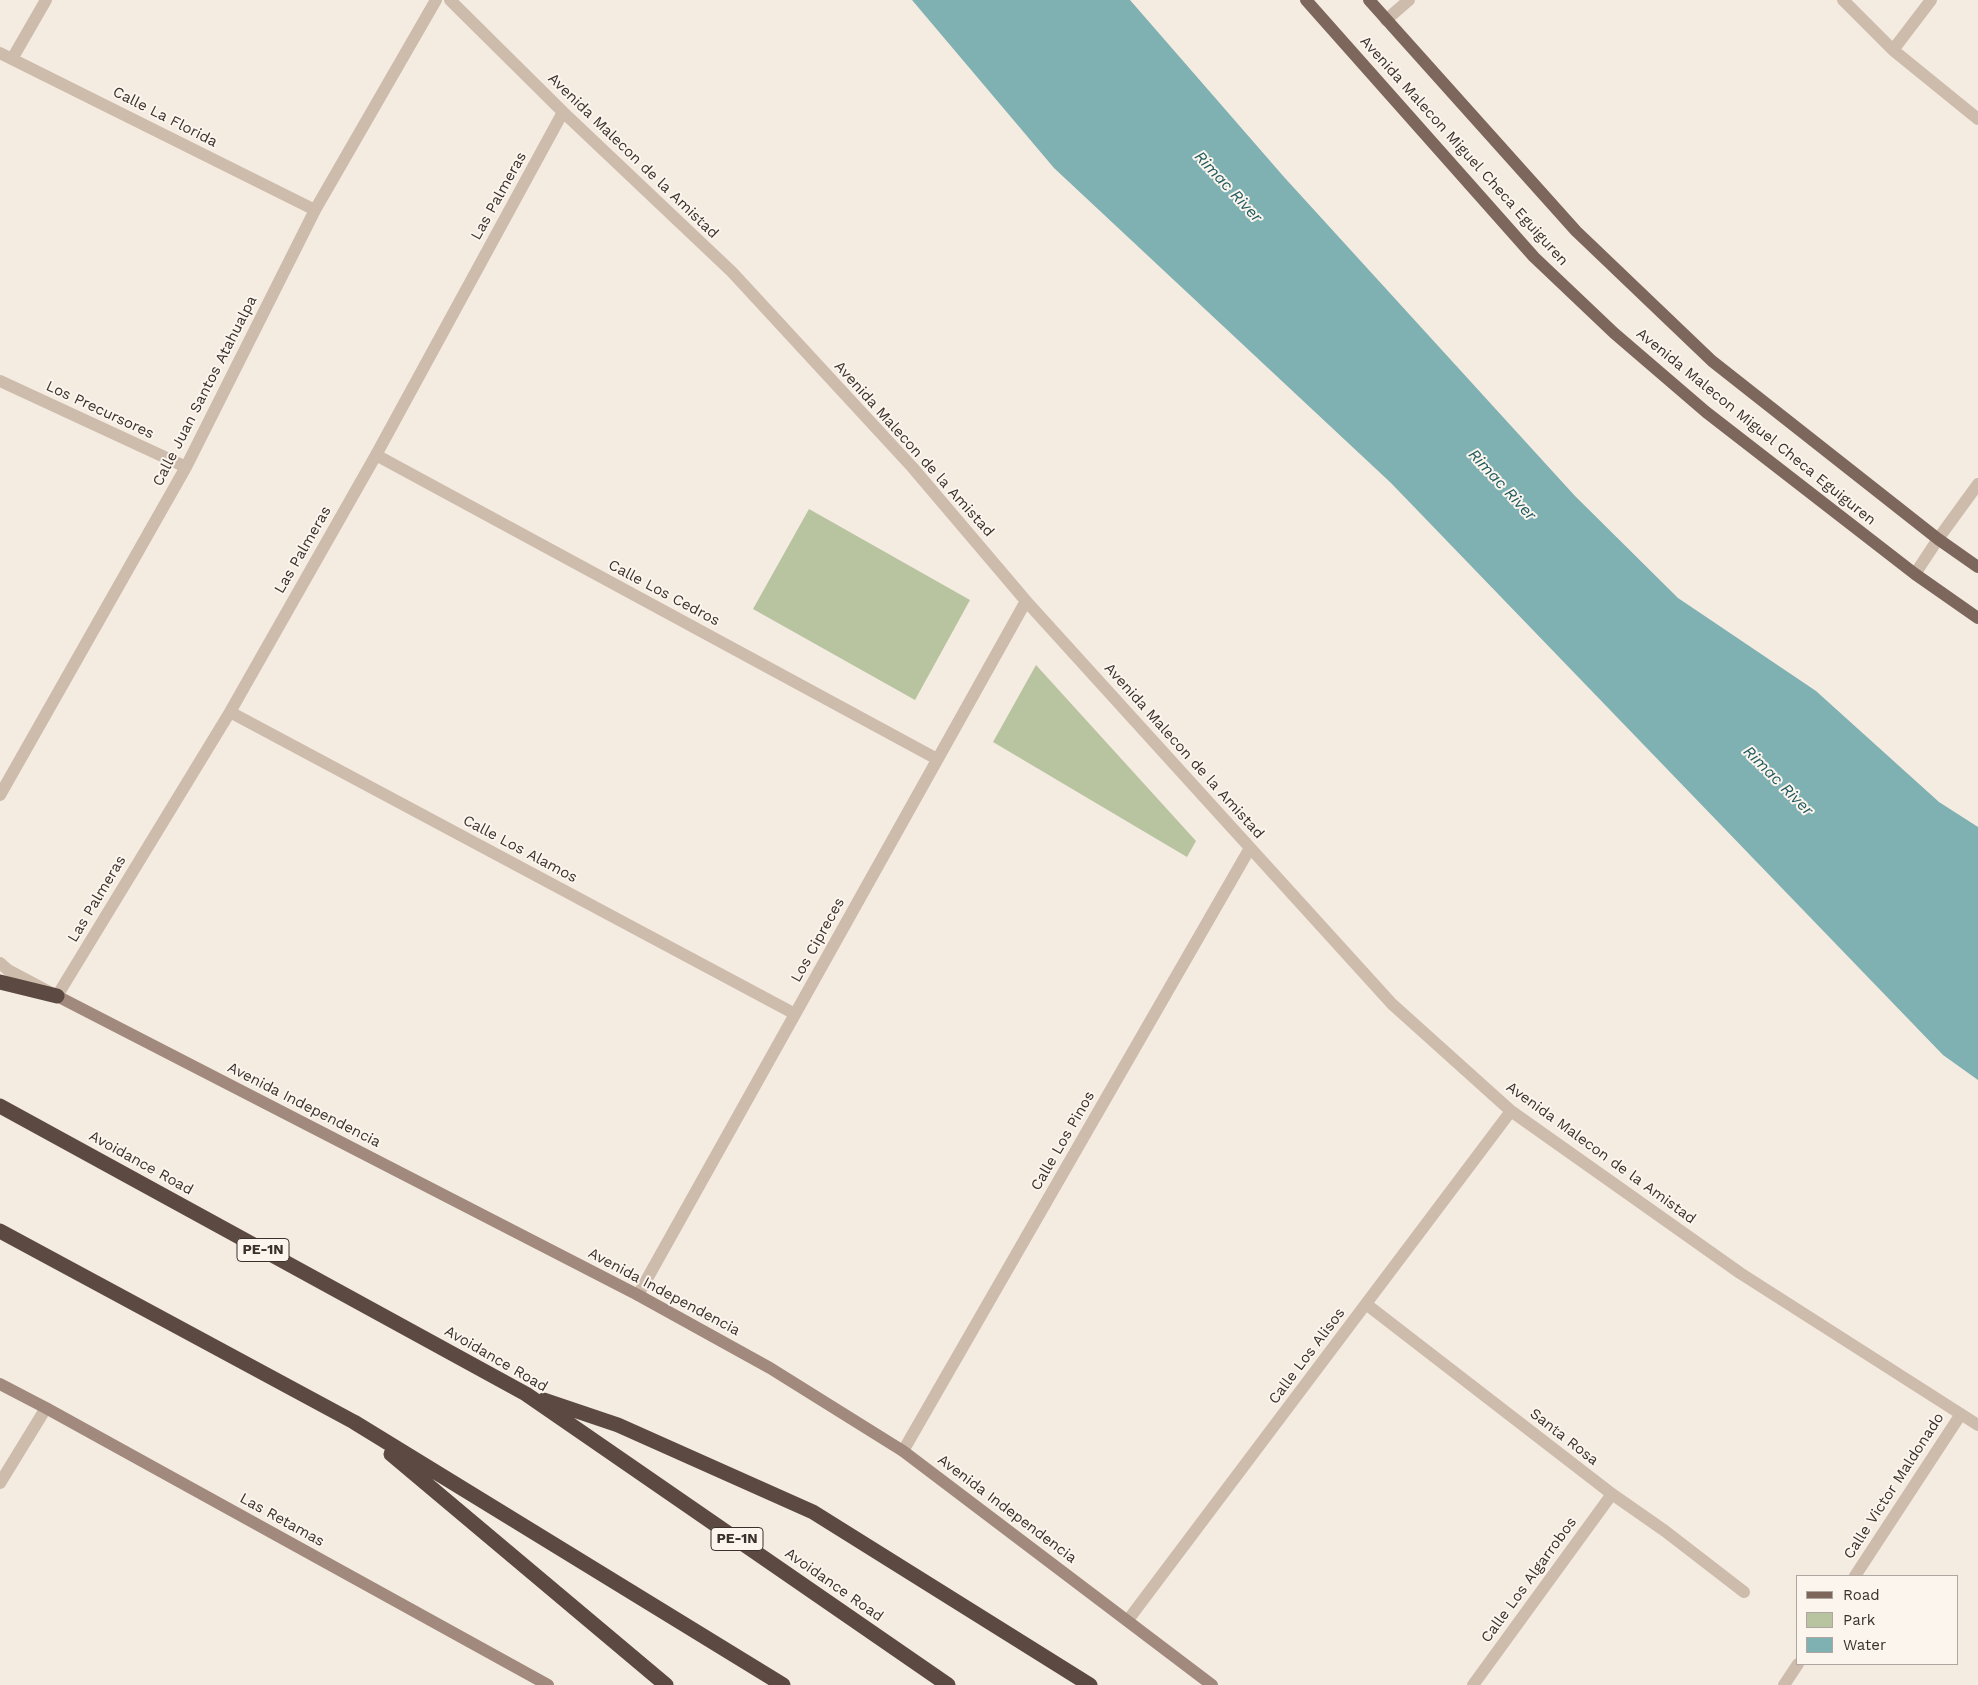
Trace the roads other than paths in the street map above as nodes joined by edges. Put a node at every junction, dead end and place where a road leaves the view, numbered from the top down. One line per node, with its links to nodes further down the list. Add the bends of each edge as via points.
1 (46, 0): 12 (street)
2 (436, 0): 15 (street, Calle Juan Santos Atahualpa)
3 (450, 0): 13 (street, Avenida Malecon de la Amistad)
4 (1306, 0): 22 (main road, Avenida Malecon Miguel Checa Eguiguren, via 1534,256 1614,333 1706,412)
5 (1369, 0): 9 (main road, Avenida Malecon Miguel Checa Eguiguren)
6 (1409, 0): 9 (street)
7 (1843, 0): 10 (street)
8 (1931, 0): 10 (street)
9 (1386, 20): 20 (main road, Avenida Malecon Miguel Checa Eguiguren, via 1576,231 1712,361)
10 (1893, 50): 14 (street)
11 (0, 53): 12 (street, Calle La Florida)
12 (12, 59): 15 (street, Calle La Florida)
13 (563, 112): 17 (street, Las Palmeras); 23 (street, Avenida Malecon de la Amistad, via 732,272 913,468)
14 (1978, 119)
15 (315, 210): 18 (street, Calle Juan Santos Atahualpa)
16 (0, 381): 18 (street, Los Precursores)
17 (376, 455): 25 (street, Las Palmeras); 26 (street, Calle Los Cedros)
18 (186, 467): 27 (street, Calle Juan Santos Atahualpa)
19 (1978, 484): 20 (street)
20 (1938, 539): 21 (main road, Avenida Malecon Miguel Checa Eguiguren); 22 (street)
21 (1978, 567)
22 (1915, 574): 24 (main road, Avenida Malecon Miguel Checa Eguiguren)
23 (1026, 601): 26 (street, Los Cipreces); 28 (street, Avenida Malecon de la Amistad)
24 (1978, 618)
25 (230, 712): 31 (street, Las Palmeras); 32 (street, Calle Los Alamos)
26 (937, 759): 32 (street, Los Cipreces)
27 (0, 796)
28 (1250, 848): 34 (street, Avenida Malecon de la Amistad, via 1392,1004); 44 (street, Calle Los Pinos)
29 (0, 963): 31 (street)
30 (0, 982): 31 (highway)
31 (57, 996): 36 (main road, Avenida Independencia)
32 (795, 1014): 36 (street, Los Cipreces)
33 (0, 1106): 39 (highway, Avoidance Road / PE-1N)
34 (1511, 1111): 37 (street, Calle Los Alisos); 41 (street, Avenida Malecon de la Amistad, via 1740,1274)
35 (0, 1231): 42 (highway)
36 (638, 1295): 44 (main road, Avenida Independencia, via 770,1368)
37 (1366, 1304): 46 (street, Santa Rosa); 49 (street, Calle Los Alisos)
38 (0, 1384): 40 (main road, Las Retamas)
39 (526, 1394): 54 (highway, Avoidance Road / PE-1N); 55 (highway, via 618,1425 813,1512)
40 (46, 1408): 45 (street); 51 (main road, Las Retamas)
41 (1961, 1414): 43 (street, Avenida Malecon de la Amistad); 47 (street, Calle Victor Maldonado)
42 (354, 1422): 52 (highway); 53 (highway)
43 (1978, 1426)
44 (903, 1451): 49 (main road, Avenida Independencia)
45 (0, 1483)
46 (1612, 1494): 48 (street, Santa Rosa); 57 (street, Calle Los Algarrobos)
47 (1856, 1575)
48 (1744, 1592)
49 (1128, 1620): 56 (main road, Avenida Independencia)
50 (1797, 1665): 58 (street)
51 (548, 1685)
52 (666, 1685)
53 (783, 1685)
54 (948, 1685)
55 (1090, 1685)
56 (1212, 1685)
57 (1473, 1685)
58 (1784, 1685)

